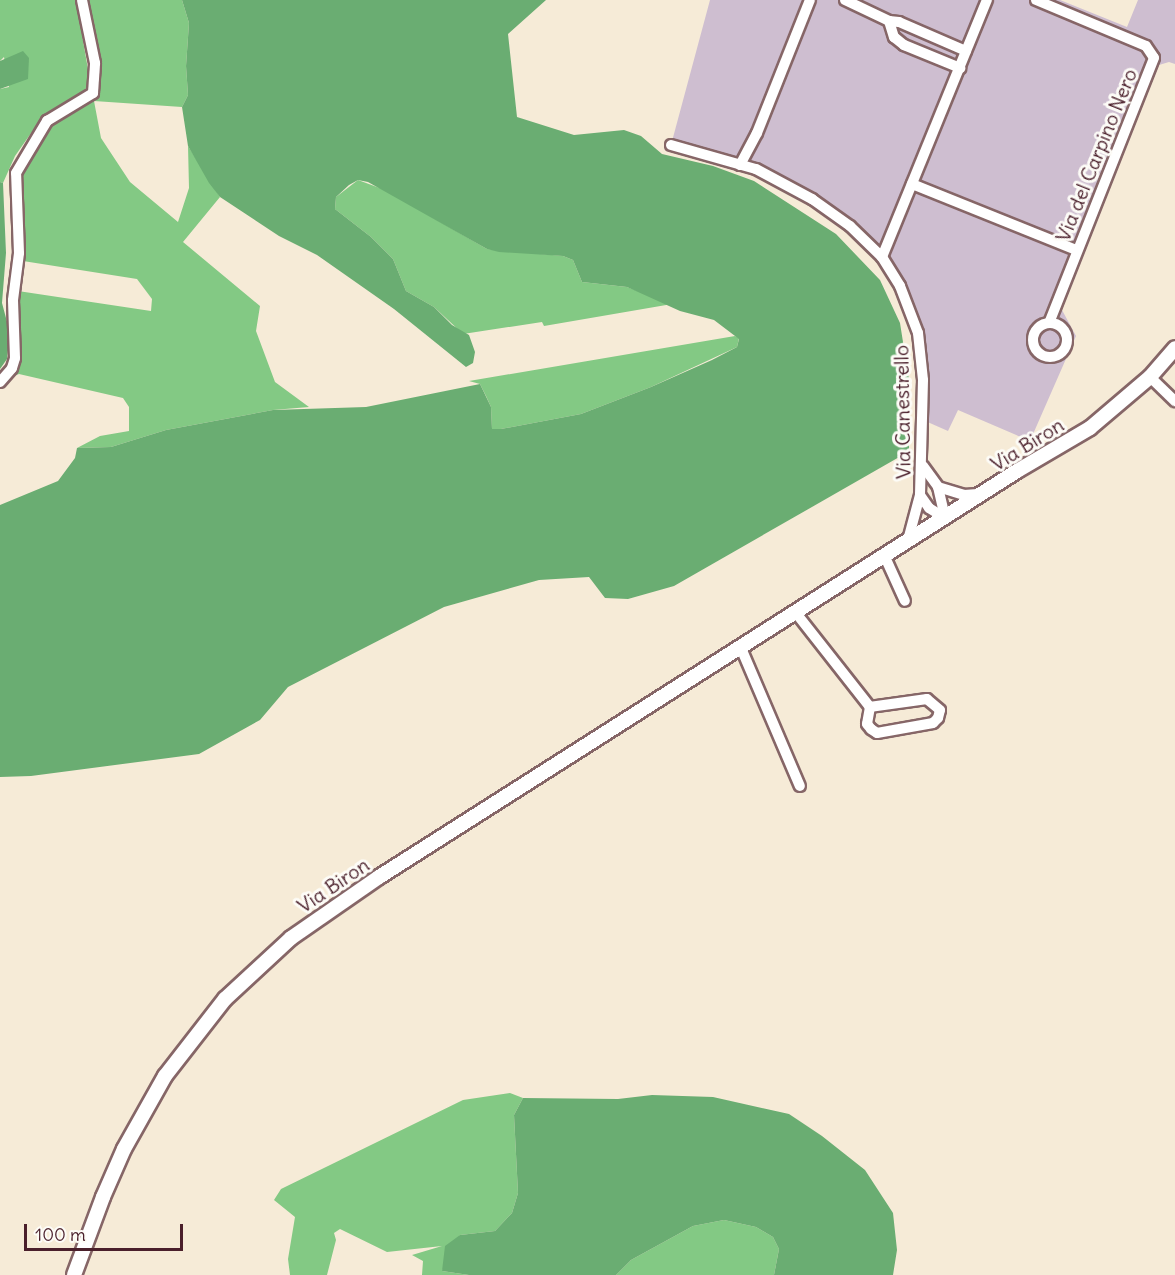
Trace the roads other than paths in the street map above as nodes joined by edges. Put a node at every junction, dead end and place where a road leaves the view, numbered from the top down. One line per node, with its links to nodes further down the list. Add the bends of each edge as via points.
1 (82, 0): 17 (street, via 94,63 93,93 47,121 16,173 19,253 13,300 15,358)
2 (810, 0): 10 (street, via 757,133)
3 (845, 0): 6 (street)
4 (987, 0): 7 (street)
5 (1036, 0): 12 (street, Via del Carpino Nero, via 1146,46 1154,58)
6 (889, 21): 7 (street); 8 (street, via 894,37 904,45)
7 (966, 51): 8 (street)
8 (960, 68): 11 (street)
9 (671, 145): 10 (street, Via Canestrello)
10 (740, 165): 13 (street, Via Canestrello, via 776,177 812,199 850,226)
11 (912, 183): 12 (street); 13 (street)
12 (1076, 250): 14 (street, Via del Carpino Nero)
13 (882, 257): 19 (street, Via Canestrello, via 900,286 918,333 923,380)
14 (1049, 323)
15 (1175, 348): 16 (street, Via Biron)
16 (1150, 377): 18 (street); 21 (street, Via Biron, via 1090,429)
17 (0, 382)
18 (1175, 401)
19 (922, 466): 20 (street); 22 (street, Via Canestrello)
20 (938, 488): 21 (street, via 964,495); 23 (street)
21 (984, 494): 23 (street, Via Biron)
22 (920, 495): 23 (street, Via Canestrello, via 929,508); 24 (street, Via Canestrello)
23 (945, 518): 24 (street, Via Biron)
24 (908, 540): 25 (street, Via Biron)
25 (885, 557): 26 (street); 27 (street, Via Biron)
26 (905, 601)
27 (796, 613): 28 (street, Via Biron); 29 (street)
28 (741, 648): 30 (street); 31 (street, Via Biron, via 318,917 225,999 165,1076 124,1149)
29 (870, 707): 29 (street, via 927,699 940,710 933,723 877,733 867,724)
30 (800, 786)
31 (74, 1275)

